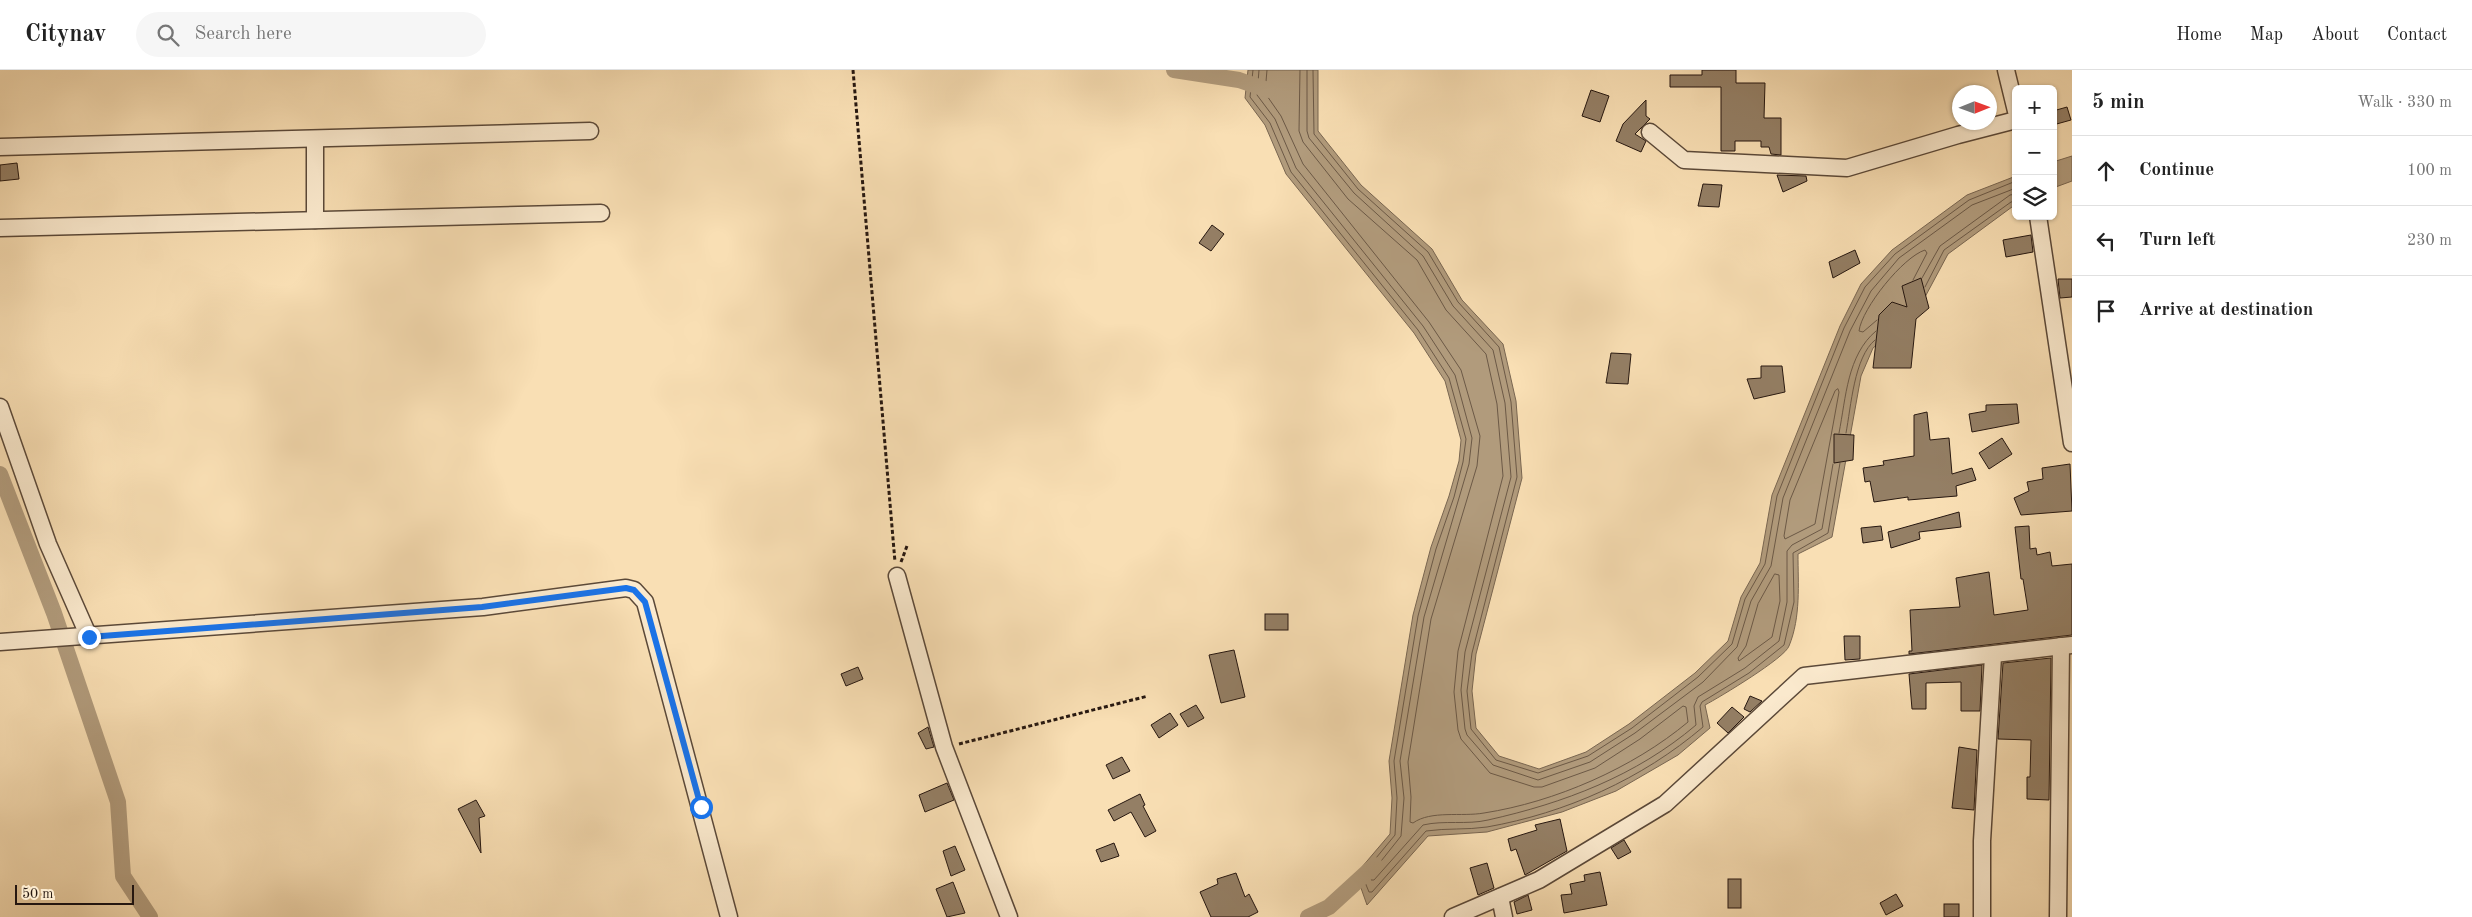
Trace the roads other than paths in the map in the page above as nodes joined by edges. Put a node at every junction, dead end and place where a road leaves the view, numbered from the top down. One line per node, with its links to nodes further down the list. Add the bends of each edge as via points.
1 (2006, 70): 2 (street)
2 (2012, 95)
3 (2012, 121): 5 (street, via 1847,168 1684,160)
4 (590, 131): 6 (street)
5 (1650, 132)
6 (316, 138): 7 (street); 9 (street)
7 (0, 147)
8 (600, 213): 9 (street)
9 (315, 220): 11 (street)
10 (2039, 220): 13 (street)
11 (0, 228)
12 (0, 407): 15 (street, via 48,544)
13 (2072, 443)
14 (897, 576): 21 (street, via 944,747)
15 (89, 637): 16 (street); 20 (street, via 482,607 626,588 634,590 645,602)
16 (0, 642)
17 (2066, 646): 18 (street); 25 (street)
18 (1993, 656): 19 (street, via 1804,676 1665,804 1539,880); 24 (street, via 1982,841)
19 (1500, 897): 22 (street); 23 (street)
20 (729, 917)
21 (1009, 917)
22 (1453, 917)
23 (1504, 917)
24 (1982, 917)
25 (2058, 917)

